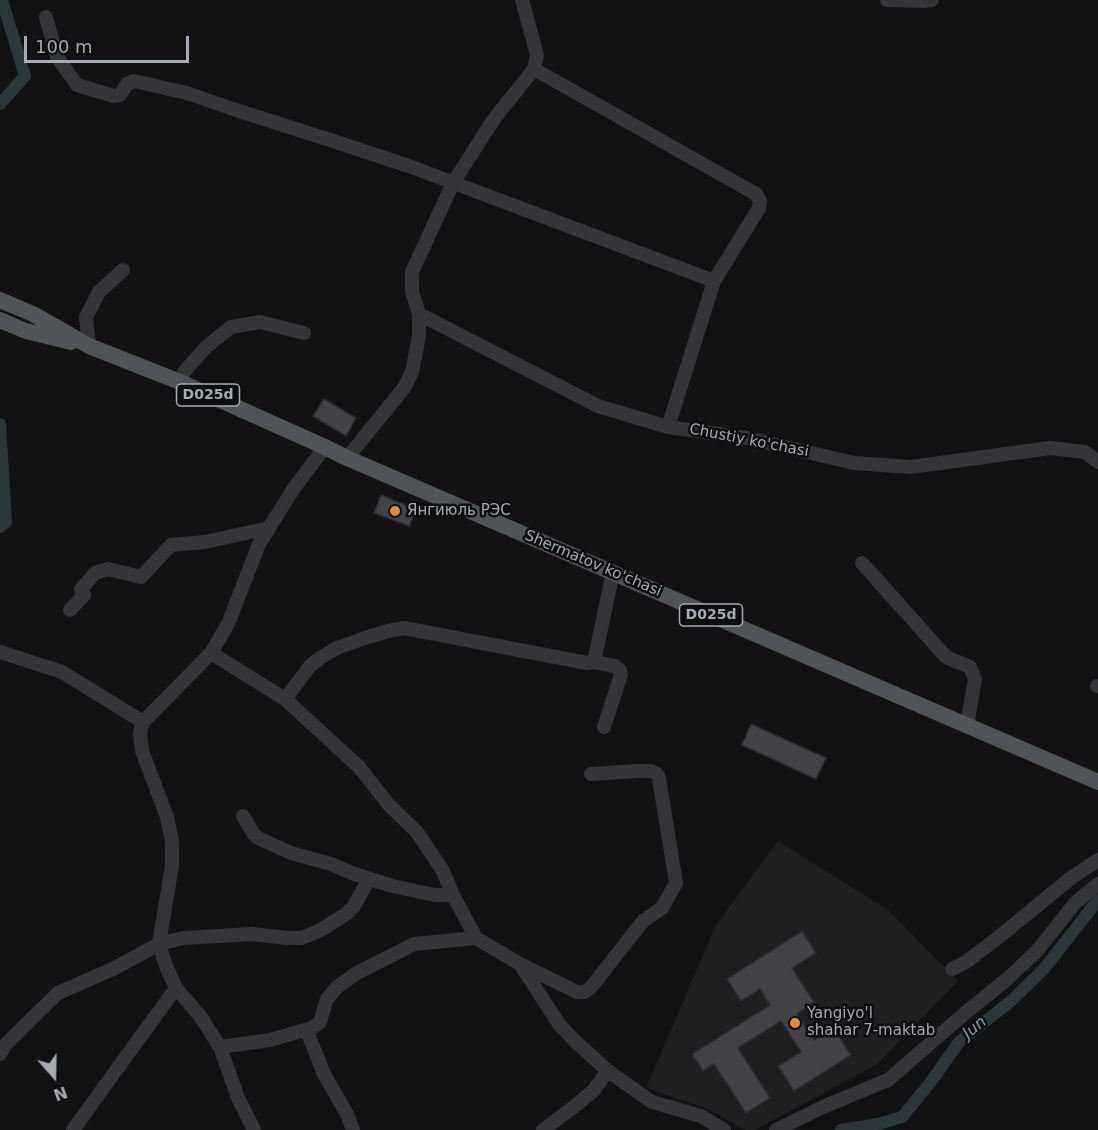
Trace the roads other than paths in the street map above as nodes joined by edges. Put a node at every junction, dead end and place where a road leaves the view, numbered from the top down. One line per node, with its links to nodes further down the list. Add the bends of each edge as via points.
1 (886, 0): 2 (street)
2 (932, 0)
3 (520, 1): 5 (street, via 537,56)
4 (46, 17): 6 (street, via 57,57 77,85 114,96 134,81 187,93)
5 (534, 69): 6 (street, via 494,119); 8 (street, via 756,194 759,208)
6 (453, 183): 8 (street); 10 (street, via 412,272 412,291)
7 (123, 270): 13 (street, via 99,292 86,316)
8 (714, 281): 15 (street)
9 (0, 300): 13 (main road, Shermatov ko'chasi / D025d)
10 (419, 314): 15 (street, Chustiy ko'chasi, via 598,406); 17 (street, via 412,372 404,388)
11 (0, 320): 13 (main road, Shermatov ko'chasi / D025d, via 26,331)
12 (304, 333): 14 (street, via 260,322 231,327 206,347)
13 (89, 346): 14 (main road, Shermatov ko'chasi / D025d)
14 (180, 382): 16 (main road, Shermatov ko'chasi / D025d)
15 (668, 427): 18 (street, Chustiy ko'chasi, via 747,438 854,463 911,467 1050,448 1085,452)
16 (325, 447): 17 (main road, Shermatov ko'chasi / D025d); 19 (street)
17 (347, 458): 21 (main road, Shermatov ko'chasi / D025d)
18 (1098, 462)
19 (269, 528): 22 (street, via 171,545 141,577 108,569 95,573 81,589 84,595); 24 (street, via 228,624)
20 (862, 563): 28 (street, via 946,657 970,667 975,679)
21 (613, 572): 25 (street); 28 (main road, Shermatov ko'chasi / D025d)
22 (70, 610)
23 (0, 652): 27 (street, via 62,672)
24 (211, 653): 26 (street); 27 (street)
25 (594, 663): 26 (street, via 404,628 365,638 320,658); 29 (street, via 615,666 621,673)
26 (285, 699): 36 (street, via 359,767 417,832 443,871)
27 (143, 722): 38 (street, via 142,751 172,841 172,866)
28 (967, 725): 31 (main road, Shermatov ko'chasi / D025d)
29 (604, 727)
30 (591, 774): 39 (street, via 657,774 676,884 662,908 643,921 585,992 577,992)
31 (1098, 782)
32 (243, 816): 34 (street, via 264,842)
33 (1098, 860): 40 (street)
34 (369, 879): 36 (street, via 435,895); 38 (street, via 346,914 302,938 252,934 183,938)
35 (1098, 884): 51 (street, via 1075,903 1037,951 1006,980 888,1080)
36 (453, 895): 37 (street)
37 (476, 938): 39 (street); 42 (street, via 414,944 357,973 337,987 327,999 320,1022)
38 (159, 944): 41 (street); 44 (street, via 58,993)
39 (520, 964): 45 (street, via 559,1024)
40 (952, 969)
41 (176, 988): 43 (street); 46 (street)
42 (307, 1030): 43 (street, via 270,1041); 48 (street)
43 (220, 1047): 47 (street)
44 (0, 1054)
45 (608, 1071): 49 (street, via 592,1091); 50 (street, via 652,1102 701,1116)
46 (73, 1130)
47 (254, 1130)
48 (353, 1130)
49 (543, 1130)
50 (724, 1130)
51 (777, 1130)

